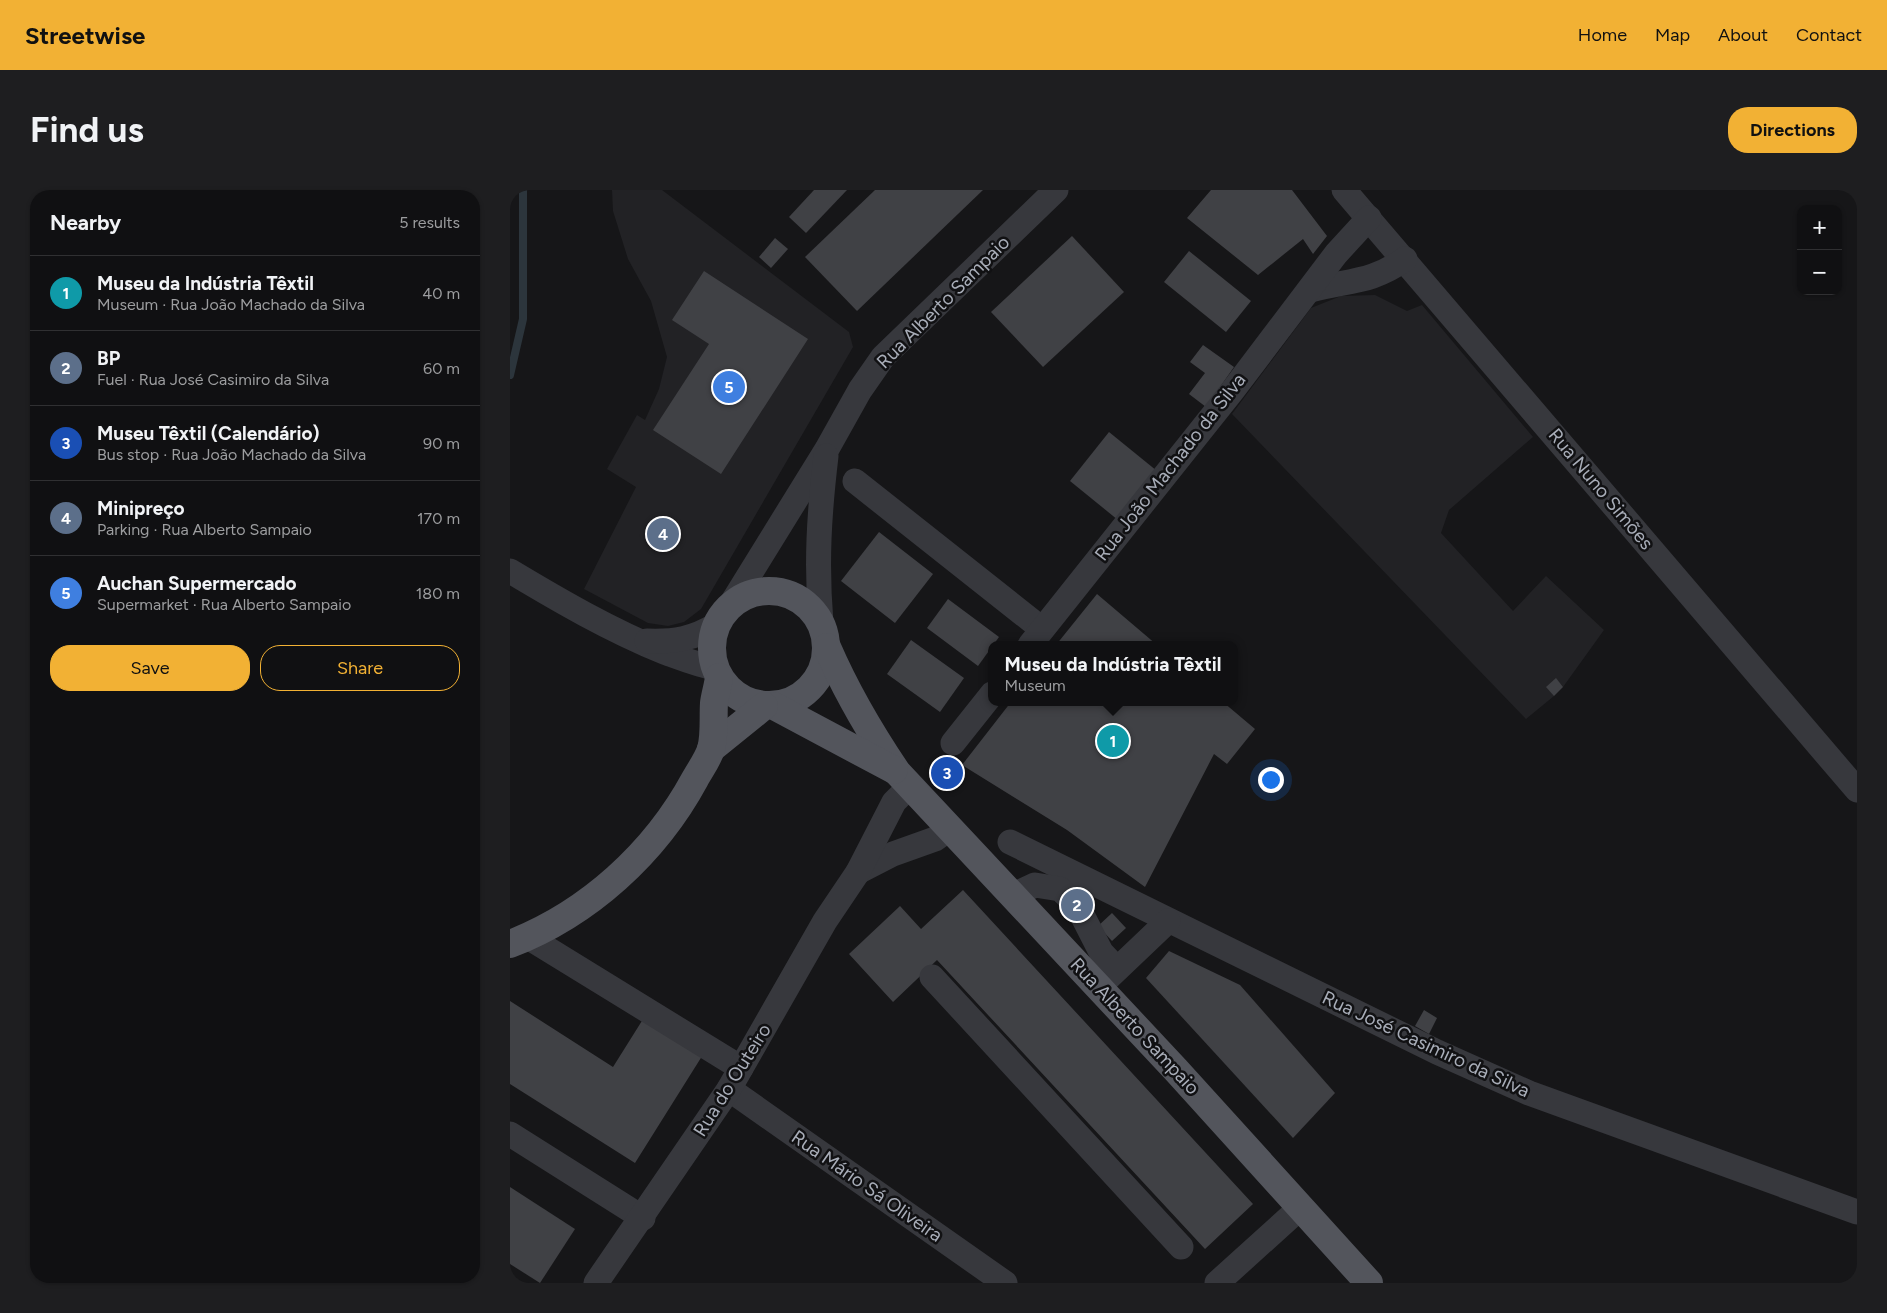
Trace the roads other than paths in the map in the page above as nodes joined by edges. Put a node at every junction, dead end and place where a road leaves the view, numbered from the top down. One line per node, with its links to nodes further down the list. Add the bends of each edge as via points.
1 (1056, 190): 6 (street, Rua Alberto Sampaio, via 883,357)
2 (1344, 190): 3 (street, Rua Nuno Simões)
3 (1369, 218): 4 (street, Rua Nuno Simões); 5 (street, Rua João Machado da Silva, via 1336,254)
4 (1405, 259): 5 (street, via 1387,272 1369,279); 19 (street, Rua Nuno Simões)
5 (1311, 290): 11 (street, Rua João Machado da Silva)
6 (827, 449): 9 (street, Rua Alberto Sampaio); 10 (street, Rua Alberto Sampaio, via 818,522 817,578)
7 (855, 481): 11 (street)
8 (510, 571): 12 (street)
9 (723, 616): 10 (main road, Rua Alberto Sampaio, via 745,596 762,591 780,591 797,597 811,608); 12 (street, via 697,636 672,642); 13 (main road, Rua Alberto Sampaio, via 712,640)
10 (824, 635): 15 (main road, Rua Alberto Sampaio, via 825,665 817,680 806,693 791,702); 18 (main road, Rua Alberto Sampaio, via 841,679 875,739)
11 (1036, 637)
12 (634, 640): 13 (street)
13 (717, 673): 15 (main road, Rua Alberto Sampaio, via 739,697); 17 (main road)
14 (988, 699): 16 (street)
15 (769, 706): 17 (main road); 18 (main road, Rua Alberto Sampaio)
16 (953, 743)
17 (711, 749): 25 (main road, via 671,818 634,861 577,909)
18 (903, 779): 20 (main road, Rua Alberto Sampaio); 22 (street, Rua do Outeiro)
19 (1856, 786)
20 (949, 828): 22 (street, via 935,839); 23 (main road, Rua Alberto Sampaio)
21 (1010, 842): 24 (street, Rua José Casimiro da Silva)
22 (858, 872): 28 (street, Rua do Outeiro, via 821,929)
23 (1013, 895): 27 (main road, Rua Alberto Sampaio); 27 (street, via 1035,885 1060,889 1077,905 1101,952)
24 (1168, 921): 27 (street); 31 (street, Rua José Casimiro da Silva, via 1437,1052 1530,1093)
25 (519, 940): 28 (street, Rua Mário Sá Oliveira)
26 (932, 977): 33 (street)
27 (1108, 978): 30 (main road, Rua Alberto Sampaio)
28 (735, 1078): 32 (street, Rua do Outeiro); 35 (street, Rua Mário Sá Oliveira)
29 (510, 1134): 32 (street)
30 (1301, 1207): 36 (street); 37 (main road, Rua Alberto Sampaio)
31 (1857, 1212)
32 (643, 1218): 34 (street, Rua do Outeiro)
33 (1181, 1248)
34 (596, 1283)
35 (1005, 1283)
36 (1217, 1283)
37 (1369, 1283)

